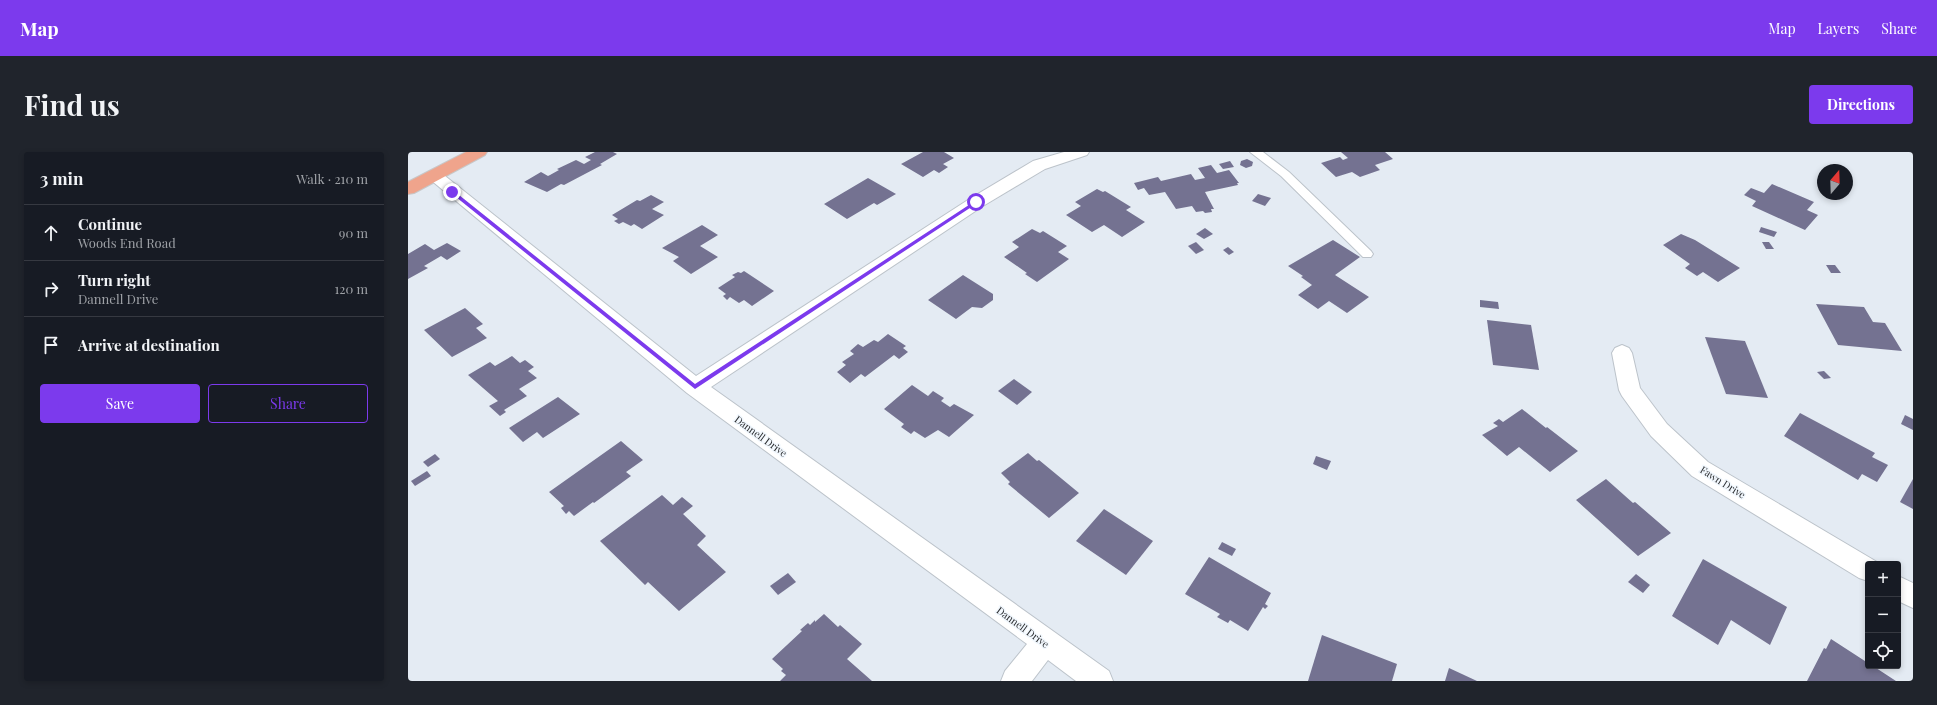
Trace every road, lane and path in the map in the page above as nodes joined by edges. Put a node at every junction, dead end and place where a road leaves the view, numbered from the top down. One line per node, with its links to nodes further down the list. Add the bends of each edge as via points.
1 (479, 152): 4 (main road)
2 (1081, 152): 8 (street, via 1039,165 976,202)
3 (1256, 152): 6 (lane, via 1285,174)
4 (434, 176): 5 (main road); 8 (street, Dannell Drive)
5 (408, 189)
6 (1367, 254)
7 (1622, 353): 9 (street, Fawn Drive, via 1630,390 1659,430 1700,469)
8 (695, 387): 12 (street, Dannell Drive)
9 (1865, 568)
10 (1901, 590): 11 (street)
11 (1913, 596)
12 (1045, 643): 13 (street); 14 (street, Dannell Drive)
13 (1015, 681)
14 (1099, 681)

